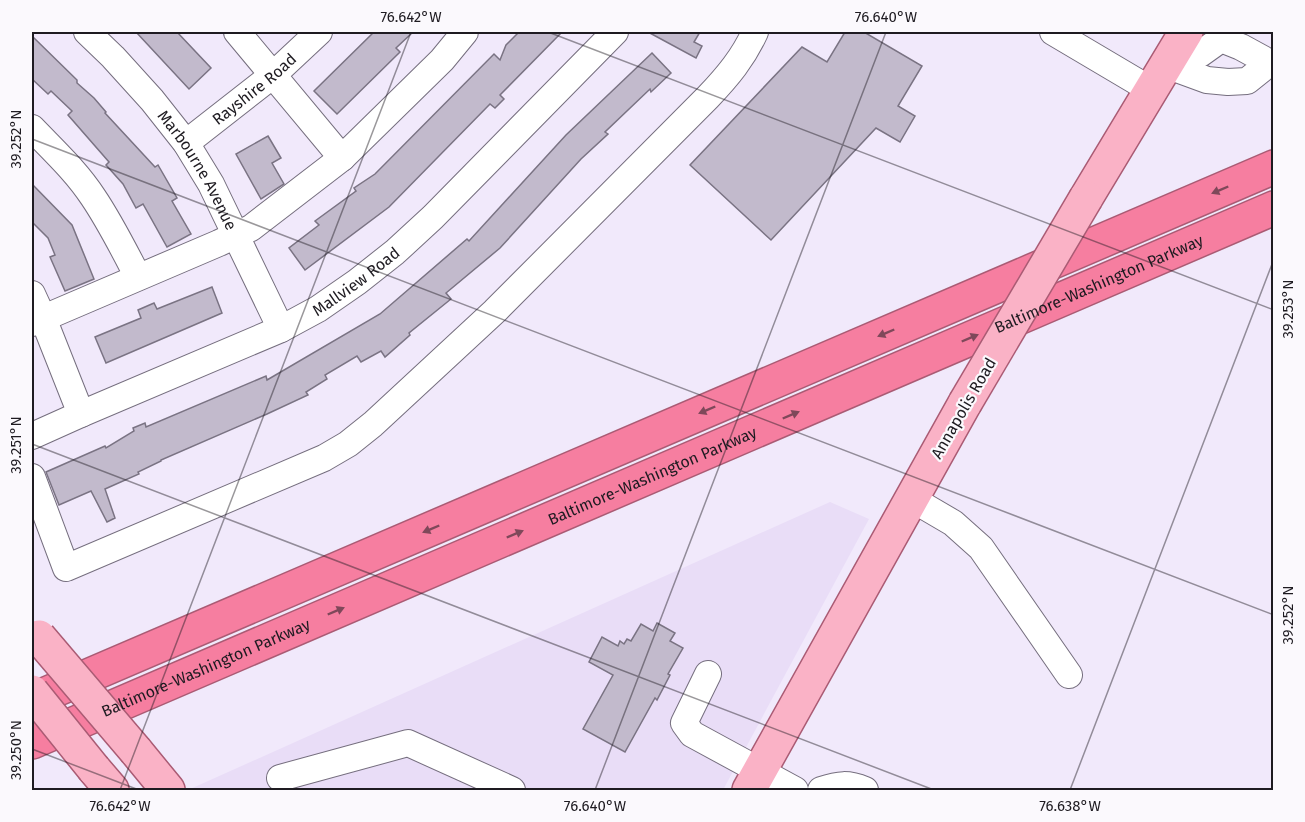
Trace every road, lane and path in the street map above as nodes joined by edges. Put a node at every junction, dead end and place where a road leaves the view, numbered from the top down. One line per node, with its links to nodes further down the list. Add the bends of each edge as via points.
1 (87, 32): 11 (street, Marbourne Avenue, via 152,100)
2 (237, 32): 9 (street)
3 (319, 32): 9 (street, Rayshire Road)
4 (465, 32): 12 (street)
5 (615, 32): 19 (street, Mallview Road, via 395,252 318,309)
6 (755, 32): 22 (street, via 730,74 495,311 373,424 324,459 66,568)
7 (1053, 32): 8 (street)
8 (1185, 53): 23 (main road, Annapolis Road, bridge, via 1086,198)
9 (273, 75): 11 (street, Rayshire Road); 12 (street)
10 (32, 128): 16 (street, via 92,195)
11 (186, 143): 15 (street, Marbourne Avenue)
12 (342, 158): 15 (street, via 251,228)
13 (1274, 167): 28 (highway, one-way to 28)
14 (1274, 208): 29 (highway, Baltimore-Washington Parkway, one-way to 14)
15 (236, 235): 16 (street); 19 (street, Marbourne Avenue)
16 (138, 277): 18 (street)
17 (32, 294): 18 (street)
18 (37, 320): 20 (street)
19 (282, 329): 20 (street, Mallview Road)
20 (81, 414): 21 (street, Mallview Road)
21 (32, 436)
22 (32, 477)
23 (912, 498): 26 (street, via 953,523 981,548); 32 (main road, Annapolis Road)
24 (34, 634): 33 (main road, bridge)
25 (708, 674): 32 (street, via 684,723 692,734)
26 (1070, 675)
27 (32, 692): 31 (main road, bridge)
28 (32, 700)
29 (32, 742)
30 (280, 778): 34 (street, via 408,743)
31 (103, 780)
32 (754, 781): 35 (street)
33 (168, 790)
34 (512, 790)
35 (795, 790)
36 (821, 790): 37 (street, via 853,785)
37 (866, 790)

